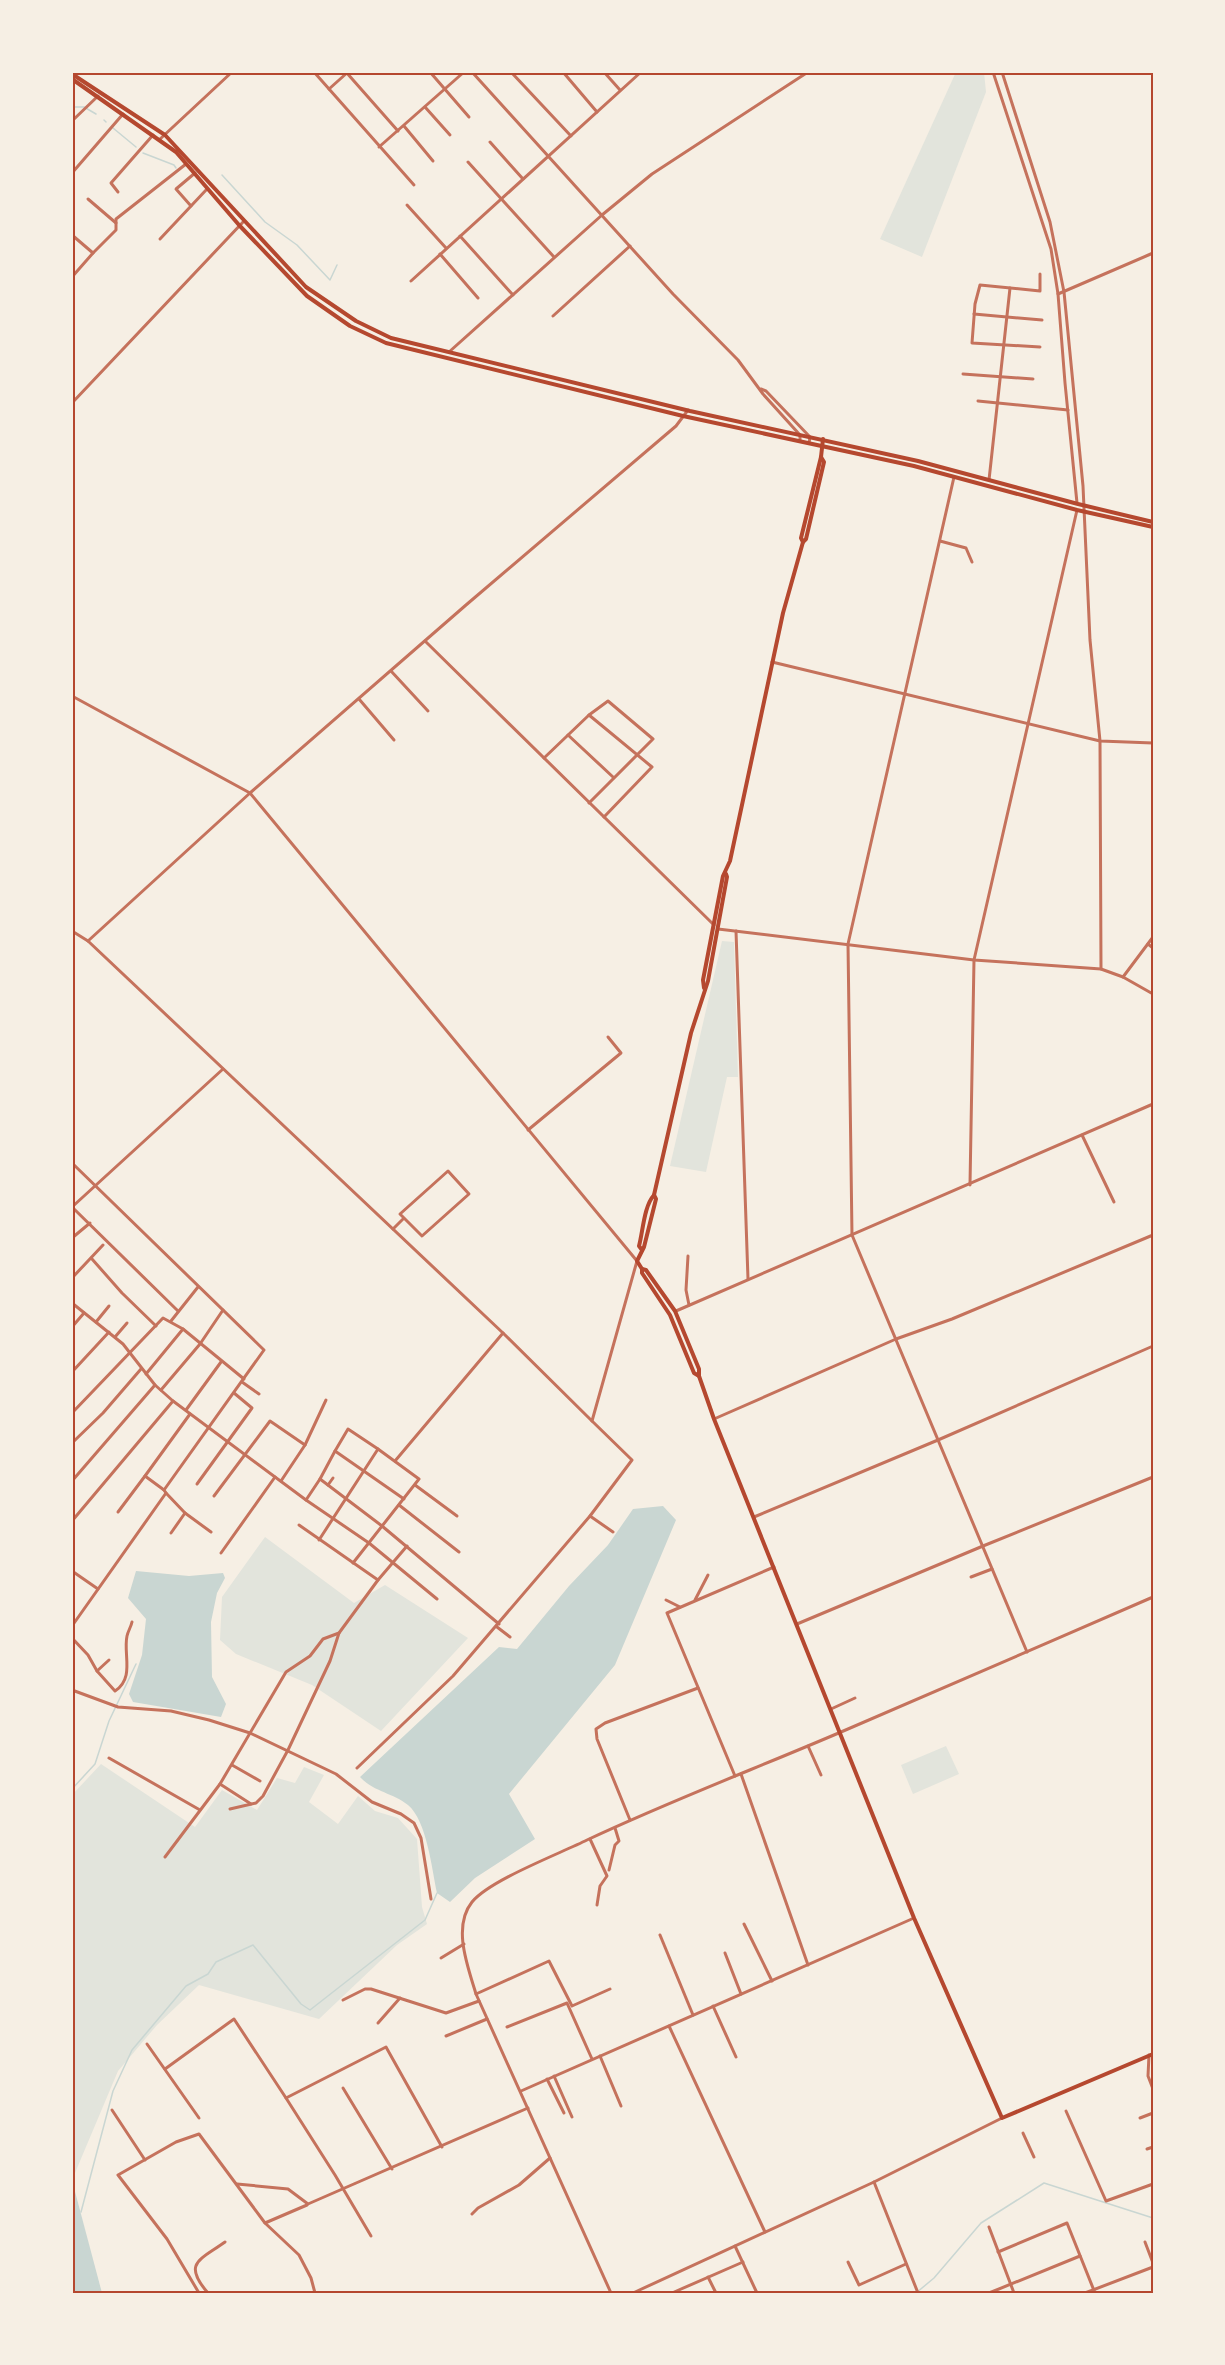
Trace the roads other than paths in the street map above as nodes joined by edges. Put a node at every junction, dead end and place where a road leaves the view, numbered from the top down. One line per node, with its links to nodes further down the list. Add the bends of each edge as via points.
1 (232, 72): 28 (street)
2 (314, 72): 16 (street)
3 (347, 72): 16 (street); 26 (street)
4 (430, 72): 17 (street)
5 (464, 72): 17 (street)
6 (472, 72): 34 (street)
7 (512, 72): 30 (street)
8 (563, 72): 21 (street)
9 (604, 72): 18 (street)
10 (641, 72): 18 (street)
11 (808, 72): 48 (street, via 652,174)
12 (993, 72): 66 (street, via 1044,225)
13 (1002, 72): 65 (street, via 1050,222)
14 (72, 74): 28 (main road)
15 (72, 79): 19 (main road)
16 (329, 89): 33 (street)
17 (445, 89): 20 (street); 23 (street)
18 (620, 90): 21 (street)
19 (98, 96): 22 (main road); 24 (street)
20 (424, 107): 25 (street); 29 (street)
21 (597, 112): 30 (street)
22 (123, 114): 27 (main road); 38 (street)
23 (469, 117)
24 (72, 121)
25 (404, 126): 26 (street); 35 (street)
26 (398, 131): 33 (street)
27 (153, 135): 31 (main road); 43 (street, via 111,183)
28 (165, 135): 31 (street); 49 (main road)
29 (450, 135)
30 (571, 136): 34 (street)
31 (159, 140): 37 (main road)
32 (490, 142): 40 (street)
33 (379, 147): 41 (street)
34 (548, 156): 40 (street); 48 (street)
35 (433, 161)
36 (468, 162): 45 (street)
37 (187, 164): 39 (main road); 50 (street, via 116,219)
38 (72, 172)
39 (195, 173): 42 (main road); 47 (street, via 176,189)
40 (523, 179): 45 (street)
41 (414, 185)
42 (207, 189): 47 (street); 51 (main road)
43 (118, 192)
44 (88, 199): 50 (street)
45 (500, 200): 53 (street); 60 (street)
46 (407, 205): 56 (street)
47 (191, 206): 54 (street)
48 (602, 215): 55 (street); 60 (street)
49 (244, 220): 51 (street); 75 (main road, via 306,286 356,321 391,338)
50 (116, 223): 57 (street, via 116,230)
51 (239, 225): 81 (street); 86 (main road, via 307,296 350,326 386,344)
52 (72, 234): 57 (street)
53 (460, 236): 56 (street); 67 (street)
54 (160, 239)
55 (630, 246): 71 (street); 79 (street)
56 (446, 249): 59 (street)
57 (93, 253): 62 (street)
58 (1153, 253): 65 (street)
59 (440, 254): 63 (street); 68 (street)
60 (554, 257): 67 (street)
61 (1040, 274): 64 (street, via 1040,291)
62 (72, 277)
63 (411, 281)
64 (1010, 288): 69 (street, via 980,285); 70 (street)
65 (1064, 292): 66 (street); 97 (street)
66 (1058, 294): 85 (street)
67 (513, 295): 75 (street)
68 (478, 298)
69 (974, 314): 70 (street); 73 (street, via 972,343)
70 (1006, 315): 72 (street); 73 (street)
71 (553, 316)
72 (1042, 320)
73 (1003, 345): 74 (street); 77 (street)
74 (1041, 347)
75 (449, 352): 83 (main road)
76 (963, 374): 77 (street)
77 (1000, 377): 78 (street); 82 (street)
78 (1033, 379)
79 (761, 389): 88 (street); 89 (street)
80 (978, 401): 82 (street)
81 (72, 403)
82 (998, 403): 85 (street); 95 (street)
83 (678, 408): 84 (main road); 86 (main road)
84 (687, 410): 87 (street); 88 (main road)
85 (1068, 410): 96 (street)
86 (673, 414): 87 (main road)
87 (683, 416): 91 (main road); 104 (street, via 636,461)
88 (800, 435): 89 (main road); 91 (street)
89 (810, 437): 90 (main road); 92 (street)
90 (823, 439): 93 (main road); 95 (main road)
91 (800, 441): 92 (main road)
92 (809, 443): 93 (main road)
93 (823, 446): 94 (main road); 105 (main road, via 824,462 806,539)
94 (954, 477): 98 (main road); 102 (street)
95 (989, 480): 96 (main road)
96 (1078, 504): 97 (main road); 98 (street)
97 (1084, 506): 99 (street); 100 (main road)
98 (1077, 510): 99 (main road); 112 (street)
99 (1084, 512): 101 (main road); 115 (street)
100 (1153, 522)
101 (1153, 527)
102 (940, 541): 103 (street, via 966,548); 107 (street)
103 (972, 562)
104 (425, 641): 106 (street); 118 (street)
105 (772, 662): 107 (street); 123 (main road, via 723,876)
106 (391, 671): 109 (street); 110 (street)
107 (905, 694): 112 (street); 128 (street)
108 (72, 696): 120 (street)
109 (359, 699): 114 (street); 120 (street)
110 (428, 711)
111 (589, 715): 113 (street); 117 (street); 117 (street, via 608,701 653,740)
112 (1027, 723): 115 (street); 131 (street)
113 (568, 735): 118 (street); 119 (street)
114 (394, 740)
115 (1100, 741): 116 (street); 132 (street)
116 (1153, 743)
117 (637, 754): 119 (street); 122 (street, via 652,767)
118 (544, 758): 121 (street)
119 (614, 777): 121 (street)
120 (250, 793): 127 (street); 138 (street)
121 (589, 803): 122 (street)
122 (604, 818): 123 (street)
123 (716, 927): 125 (street); 153 (main road, via 656,1199)
124 (72, 931): 127 (street)
125 (736, 931): 128 (street); 156 (street)
126 (1153, 937): 129 (street)
127 (88, 941): 136 (street)
128 (848, 944): 131 (street); 147 (street)
129 (1148, 944): 130 (street); 133 (street)
130 (1153, 948)
131 (974, 960): 132 (street); 142 (street)
132 (1101, 969): 133 (street)
133 (1123, 977): 134 (street)
134 (1153, 994)
135 (608, 1037): 138 (street, via 621,1053)
136 (223, 1069): 141 (street); 146 (street)
137 (1153, 1104): 139 (street)
138 (528, 1130): 153 (street)
139 (1082, 1135): 142 (street); 143 (street)
140 (72, 1163): 141 (street)
141 (94, 1185): 145 (street, via 72,1207); 157 (street)
142 (970, 1185): 147 (street)
143 (1114, 1202)
144 (404, 1218): 144 (street, via 422,1236 469,1194 448,1171 400,1214); 146 (street)
145 (90, 1223): 149 (street); 162 (street)
146 (393, 1229): 172 (street)
147 (852, 1235): 156 (street); 174 (street)
148 (1153, 1235): 174 (street)
149 (72, 1238)
150 (103, 1245): 152 (street)
151 (688, 1256): 159 (street)
152 (92, 1259): 155 (street); 168 (street)
153 (637, 1261): 154 (main road); 194 (street)
154 (642, 1269): 163 (main road); 182 (main road, via 670,1315 694,1373)
155 (72, 1278)
156 (748, 1279): 159 (street)
157 (198, 1287): 161 (street); 162 (street)
158 (72, 1303): 164 (street)
159 (689, 1305): 163 (street)
160 (109, 1306): 166 (street)
161 (224, 1310): 175 (street); 183 (street, via 264,1350)
162 (178, 1311): 165 (street)
163 (675, 1311): 182 (main road)
164 (84, 1313): 166 (street); 169 (street)
165 (171, 1321): 168 (street, via 164,1318); 170 (street)
166 (96, 1322): 171 (street)
167 (127, 1323): 173 (street)
168 (156, 1326): 177 (street)
169 (72, 1327)
170 (183, 1329): 175 (street); 181 (street)
171 (109, 1332): 173 (street); 180 (street)
172 (503, 1333): 194 (street); 203 (street)
173 (115, 1337): 177 (street)
174 (896, 1340): 193 (street); 197 (street)
175 (200, 1344): 178 (street); 185 (street)
176 (1153, 1346): 197 (street)
177 (128, 1353): 179 (street); 191 (street)
178 (221, 1362): 183 (street); 190 (street)
179 (141, 1369): 181 (street); 198 (street)
180 (72, 1372)
181 (146, 1374): 184 (street)
182 (699, 1376): 193 (main road)
183 (243, 1380): 186 (street); 187 (street)
184 (155, 1385): 185 (street); 210 (street)
185 (160, 1390): 189 (street)
186 (234, 1393): 195 (street); 196 (street, via 252,1408)
187 (259, 1394)
188 (326, 1400): 199 (street)
189 (173, 1401): 190 (street); 227 (street)
190 (186, 1410): 192 (street)
191 (72, 1413)
192 (190, 1413): 195 (street); 205 (street)
193 (714, 1419): 225 (main road)
194 (592, 1421): 224 (street, via 632,1460)
195 (208, 1426): 196 (street); 215 (street)
196 (227, 1440): 202 (street); 212 (street)
197 (938, 1440): 225 (street); 236 (street)
198 (72, 1443)
199 (305, 1445): 202 (street, via 270,1420); 211 (street)
200 (378, 1449): 201 (street, via 348,1429); 203 (street); 204 (street)
201 (335, 1451): 204 (street); 209 (street)
202 (247, 1454): 206 (street); 216 (street)
203 (395, 1461): 214 (street, via 419,1479)
204 (364, 1469): 217 (street); 218 (street)
205 (145, 1476): 215 (street); 221 (street)
206 (275, 1477): 211 (street); 238 (street)
207 (1153, 1477): 236 (street)
208 (333, 1478): 213 (street)
209 (320, 1479): 213 (street); 219 (street)
210 (72, 1481)
211 (280, 1481): 219 (street)
212 (197, 1484)
213 (328, 1485): 217 (street)
214 (415, 1485): 218 (street); 223 (street)
215 (165, 1491): 222 (street); 247 (street)
216 (214, 1496)
217 (345, 1498): 226 (street); 229 (street)
218 (404, 1499): 220 (street)
219 (306, 1500): 226 (street)
220 (399, 1505): 229 (street); 237 (street)
221 (118, 1512)
222 (185, 1513): 230 (street); 232 (street)
223 (457, 1516)
224 (590, 1516): 231 (street); 255 (street)
225 (754, 1517): 241 (main road)
226 (333, 1518): 233 (street); 234 (street)
227 (72, 1521)
228 (299, 1525): 233 (street)
229 (382, 1526): 234 (street); 235 (street)
230 (211, 1532)
231 (613, 1532)
232 (171, 1533)
233 (319, 1540): 239 (street)
234 (369, 1543): 239 (street); 240 (street)
235 (407, 1546): 240 (street); 255 (street)
236 (983, 1546): 242 (street); 254 (street)
237 (459, 1552)
238 (221, 1553)
239 (353, 1563): 246 (street)
240 (393, 1563): 246 (street); 249 (street)
241 (774, 1567): 251 (street); 254 (main road)
242 (992, 1569): 245 (street); 260 (street)
243 (72, 1571): 247 (street)
244 (708, 1575): 251 (street)
245 (971, 1577)
246 (378, 1580): 257 (street)
247 (98, 1589): 256 (street)
248 (1153, 1597): 260 (street)
249 (437, 1599)
250 (666, 1600): 252 (street)
251 (694, 1601): 252 (street)
252 (680, 1607): 263 (street, via 667,1612)
253 (132, 1622): 262 (street, via 127,1636 128,1667 122,1684 115,1691)
254 (797, 1624): 266 (main road)
255 (498, 1625): 258 (street); 273 (street, via 453,1676)
256 (72, 1626)
257 (339, 1633): 268 (street, via 323,1639 310,1656 286,1672); 270 (street)
258 (510, 1637)
259 (72, 1639): 262 (street, via 88,1654)
260 (1028, 1652): 267 (street)
261 (108, 1660): 262 (street)
262 (97, 1671)
263 (698, 1688): 276 (street); 282 (street, via 596,1729)
264 (72, 1690): 268 (street, via 116,1706 171,1712)
265 (855, 1698): 266 (street)
266 (831, 1709): 267 (main road)
267 (841, 1732): 269 (street); 289 (main road)
268 (250, 1733): 270 (street); 272 (street)
269 (808, 1746): 274 (street); 275 (street)
270 (288, 1750): 279 (street, via 263,1796); 287 (street, via 336,1774 372,1802 414,1823 421,1838)
271 (109, 1758): 281 (street)
272 (232, 1765): 277 (street); 278 (street)
273 (357, 1768)
274 (741, 1774): 276 (street); 295 (street)
275 (821, 1775)
276 (735, 1776): 282 (street)
277 (260, 1781)
278 (220, 1784): 279 (street); 281 (street)
279 (252, 1804): 280 (street)
280 (230, 1809)
281 (200, 1810): 285 (street)
282 (630, 1820): 283 (street)
283 (615, 1827): 284 (street); 286 (street, via 619,1841)
284 (590, 1839): 288 (street, via 606,1876); 292 (street, via 481,1894 466,1912)
285 (165, 1857)
286 (609, 1870)
287 (431, 1899)
288 (597, 1905)
289 (914, 1918): 295 (street); 330 (main road)
290 (744, 1924): 296 (street)
291 (660, 1935): 304 (street)
292 (464, 1944): 294 (street); 298 (street)
293 (724, 1953): 299 (street)
294 (441, 1958)
295 (808, 1965): 296 (street)
296 (772, 1981): 299 (street)
297 (610, 1989): 298 (street, via 572,2006 549,1961)
298 (476, 1994): 302 (street)
299 (741, 1994): 303 (street)
300 (400, 1998): 301 (street, via 365,1989); 302 (street, via 446,2013); 306 (street)
301 (343, 2000)
302 (479, 2001): 305 (street)
303 (713, 2006): 304 (street); 313 (street)
304 (693, 2015): 307 (street)
305 (488, 2019): 309 (street); 320 (street)
306 (378, 2023)
307 (669, 2026): 312 (street); 348 (street)
308 (507, 2027): 314 (street, via 567,2003)
309 (446, 2036)
310 (147, 2044): 315 (street)
311 (1151, 2054): 319 (street, via 1148,2076); 330 (main road)
312 (600, 2056): 314 (street); 322 (street)
313 (736, 2057)
314 (592, 2059): 316 (street)
315 (165, 2069): 321 (street, via 234,2019); 329 (street)
316 (554, 2076): 317 (street); 328 (street)
317 (547, 2079): 320 (street); 326 (street)
318 (343, 2088): 339 (street)
319 (1153, 2089)
320 (521, 2091): 323 (street)
321 (286, 2098): 333 (street, via 386,2047); 343 (street)
322 (621, 2106)
323 (529, 2108): 333 (street); 336 (street)
324 (112, 2110): 338 (street)
325 (1066, 2111): 342 (street, via 1106,2201)
326 (564, 2113)
327 (1153, 2113): 331 (street)
328 (572, 2117)
329 (199, 2118)
330 (1002, 2118): 340 (street)
331 (1140, 2118)
332 (1023, 2133): 337 (street)
333 (442, 2146): 339 (street)
334 (1153, 2147): 335 (street)
335 (1147, 2149)
336 (551, 2157): 345 (street, via 519,2185); 367 (street)
337 (1034, 2157)
338 (145, 2160): 341 (street, via 199,2134); 364 (street, via 123,2170 119,2180 150,2215)
339 (392, 2169): 343 (street)
340 (874, 2182): 348 (street); 357 (street)
341 (237, 2184): 344 (street, via 288,2189); 346 (street)
342 (1153, 2184)
343 (342, 2189): 344 (street); 349 (street)
344 (308, 2204): 346 (street)
345 (472, 2214)
346 (265, 2223): 366 (street, via 299,2255)
347 (989, 2227): 353 (street)
348 (765, 2232): 352 (street)
349 (371, 2236)
350 (225, 2242): 365 (street, via 197,2263 195,2269 197,2280)
351 (1145, 2242): 358 (street)
352 (735, 2246): 355 (street); 362 (street)
353 (999, 2252): 354 (street, via 1067,2223); 360 (street)
354 (1080, 2256): 360 (street); 361 (street)
355 (743, 2262): 359 (street); 371 (street)
356 (848, 2262): 357 (street, via 859,2285)
357 (906, 2264): 372 (street)
358 (1153, 2265): 361 (street)
359 (708, 2277): 363 (street); 370 (street)
360 (1010, 2284): 373 (street); 374 (street)
361 (1094, 2291): 375 (street)
362 (640, 2292): 368 (street)
363 (677, 2292): 369 (street)
364 (199, 2293)
365 (208, 2293)
366 (315, 2293)
367 (611, 2293)
368 (633, 2293)
369 (672, 2293)
370 (716, 2293)
371 (757, 2293)
372 (918, 2293)
373 (989, 2293)
374 (1014, 2293)
375 (1085, 2293)

